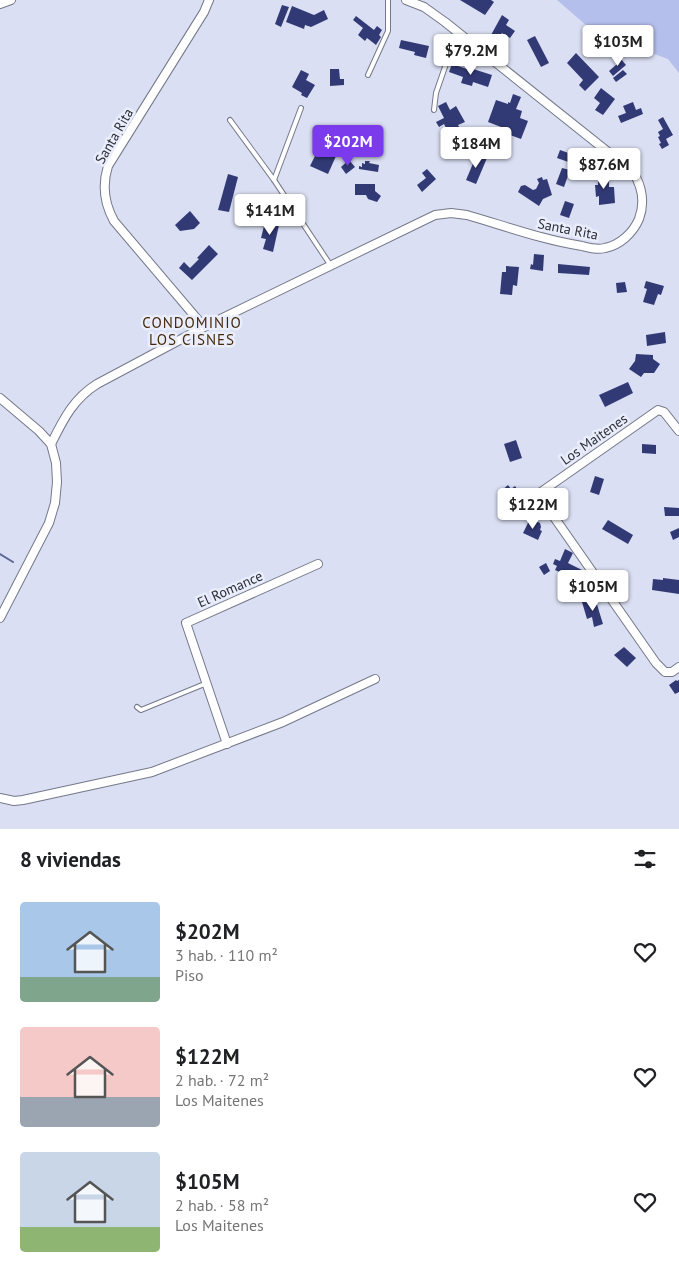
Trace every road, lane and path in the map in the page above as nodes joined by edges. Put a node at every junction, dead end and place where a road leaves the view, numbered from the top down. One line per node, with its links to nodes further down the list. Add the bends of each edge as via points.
1 (11, 0): 5 (street)
2 (209, 0): 13 (street, Santa Rita, via 108,166 104,186 107,207 114,221)
3 (388, 0): 7 (lane, via 388,31)
4 (406, 0): 6 (street, Santa Rita, via 424,7)
5 (0, 4)
6 (457, 32): 9 (lane, via 436,94); 12 (street, Santa Rita, via 633,172 642,196 642,210 637,223 618,243 598,249 561,243 467,215 435,215)
7 (368, 75)
8 (301, 108): 11 (lane)
9 (434, 110)
10 (230, 120): 11 (lane)
11 (274, 180): 12 (lane)
12 (331, 266): 13 (street, Santa Rita)
13 (204, 327): 16 (street, Santa Rita, via 84,392 68,411)
14 (0, 398): 16 (street)
15 (679, 431): 19 (street, Los Maitenes, via 664,412 658,410 541,492 540,497 656,663 665,672)
16 (51, 444): 18 (street, via 57,482 52,514)
17 (318, 564): 21 (street, El Romance, via 186,623)
18 (0, 618)
19 (679, 667)
20 (375, 679): 23 (street)
21 (207, 683): 22 (lane, via 141,710); 23 (street, El Romance)
22 (137, 707)
23 (227, 744): 24 (street, via 152,772 23,800)
24 (0, 798)

